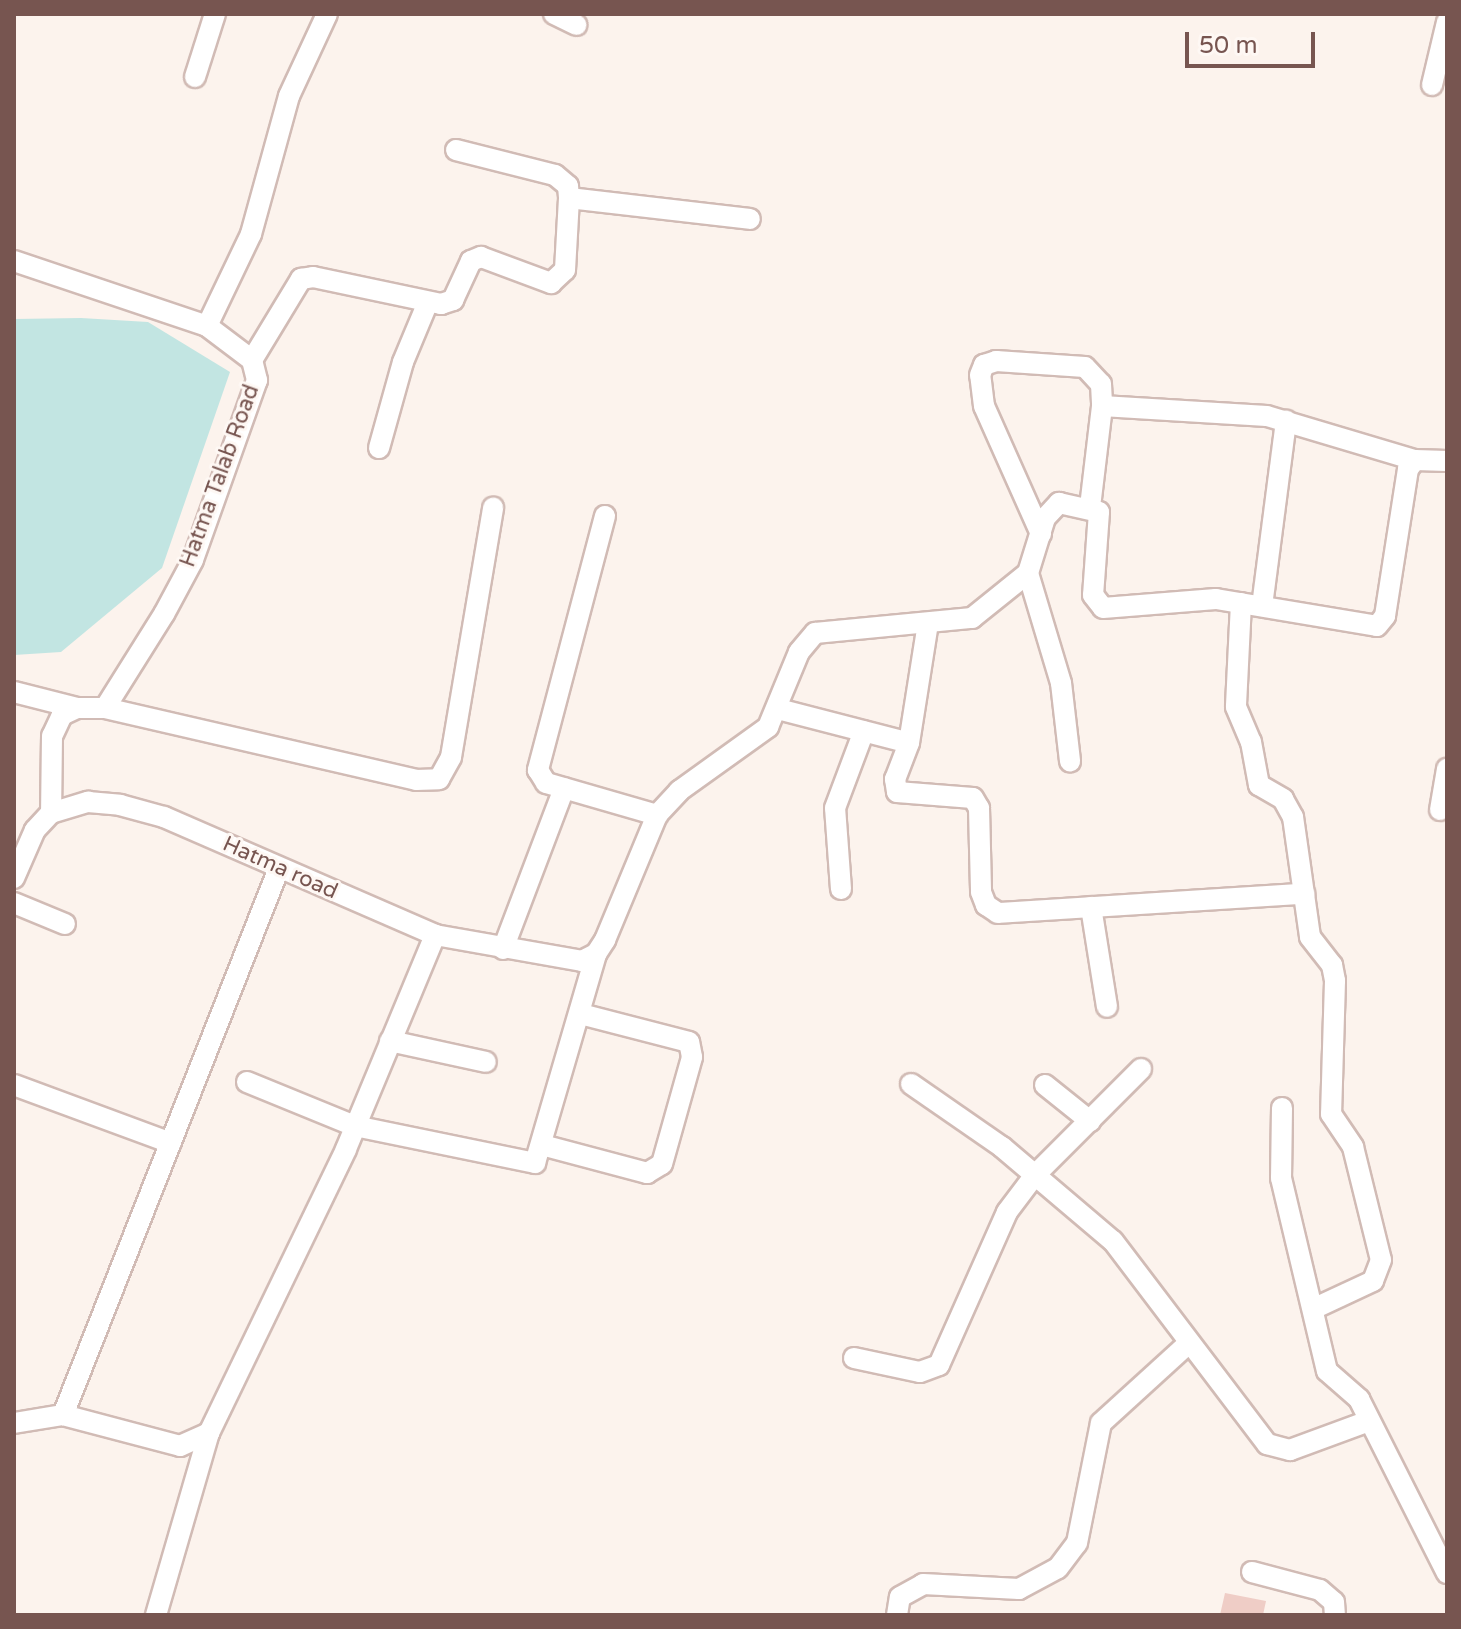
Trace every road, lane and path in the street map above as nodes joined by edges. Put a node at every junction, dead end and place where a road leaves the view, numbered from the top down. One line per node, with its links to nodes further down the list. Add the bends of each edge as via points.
1 (215, 14): 6 (street)
2 (327, 14): 13 (street, via 289,96 251,234)
3 (554, 14): 5 (street)
4 (1447, 22): 7 (street)
5 (577, 25)
6 (195, 77)
7 (1432, 85)
8 (456, 150): 9 (street, via 555,175 568,186)
9 (569, 198): 10 (street); 12 (street, via 560,278 539,282 481,257 471,261 453,300)
10 (750, 219)
11 (14, 261): 13 (street, Hatma Talab Road)
12 (428, 302): 14 (street, via 313,277 301,279); 17 (street, via 403,362)
13 (207, 326): 14 (street, Hatma Talab Road)
14 (252, 360): 29 (street, Hatma Talab Road, via 257,380 252,400 193,560)
15 (1102, 406): 16 (street, via 1237,411); 20 (street); 23 (street, via 1095,372 1076,363 984,365 984,406)
16 (1286, 421): 18 (street); 25 (street)
17 (379, 448)
18 (1415, 460): 19 (street); 25 (street, via 1404,483 1385,616 1377,626)
19 (1447, 461)
20 (1090, 507): 23 (street, via 1059,503 1050,509); 25 (street, via 1102,519 1093,595 1103,608 1195,598)
21 (493, 508): 29 (street, via 451,757 439,779 416,780)
22 (605, 516): 35 (street, via 538,770 546,783)
23 (1041, 534): 24 (street)
24 (1028, 573): 26 (street, via 972,618); 33 (street, via 1061,683)
25 (1252, 605): 42 (street, via 1236,707 1251,742 1259,785 1290,805)
26 (928, 623): 30 (street, via 815,633 799,652); 32 (street)
27 (14, 692): 28 (street)
28 (77, 708): 29 (street); 37 (street, via 62,715 52,736)
29 (105, 708)
30 (778, 709): 31 (street); 38 (street, via 755,740 679,791)
31 (864, 731): 32 (street); 41 (street, via 835,808)
32 (909, 743): 44 (street, via 895,779 897,792 965,795 979,808 986,905 998,913)
33 (1070, 761)
34 (1447, 769): 36 (street)
35 (564, 788): 38 (street); 47 (street)
36 (1440, 810)
37 (51, 813): 39 (street, Hatma road, via 88,802 120,805 164,817); 40 (street, via 35,830)
38 (657, 815): 48 (street)
39 (279, 868): 46 (street, Hatma road); 61 (street)
40 (14, 878)
41 (841, 889)
42 (1304, 894): 44 (street); 64 (street, via 1310,937 1332,965 1335,981 1331,1114 1353,1147 1381,1268 1373,1281)
43 (14, 903): 45 (street)
44 (1091, 907): 49 (street)
45 (65, 924)
46 (435, 935): 47 (street, Hatma road); 51 (street)
47 (503, 949): 48 (street, Hatma road)
48 (589, 957): 50 (street)
49 (1107, 1007)
50 (581, 1014): 62 (street); 62 (street, via 689,1042 692,1057 662,1164 647,1173)
51 (390, 1041): 52 (street); 60 (street)
52 (486, 1062)
53 (1141, 1069): 59 (street)
54 (247, 1082): 60 (street)
55 (911, 1084): 63 (street)
56 (14, 1085): 61 (street)
57 (1045, 1085): 59 (street)
58 (1282, 1108): 64 (street, via 1281,1178)
59 (1090, 1121): 63 (street)
60 (355, 1126): 62 (street, via 528,1165 535,1163); 70 (street)
61 (171, 1143): 67 (street)
62 (542, 1145)
63 (1035, 1175): 65 (street, via 1128,1257); 66 (street, via 1007,1212 939,1365 920,1372)
64 (1313, 1309): 68 (street, via 1327,1371 1352,1390)
65 (1189, 1343): 68 (street, via 1274,1449 1290,1450); 74 (street, via 1101,1423 1077,1543 1058,1568 1019,1589 923,1584 900,1597)
66 (854, 1358)
67 (63, 1415): 69 (street); 70 (street, via 180,1446)
68 (1369, 1421): 72 (street)
69 (14, 1423)
70 (209, 1433): 73 (street)
71 (1252, 1572): 75 (street, via 1320,1590 1334,1602)
72 (1447, 1573)
73 (156, 1615)
74 (897, 1615)
75 (1335, 1615)

